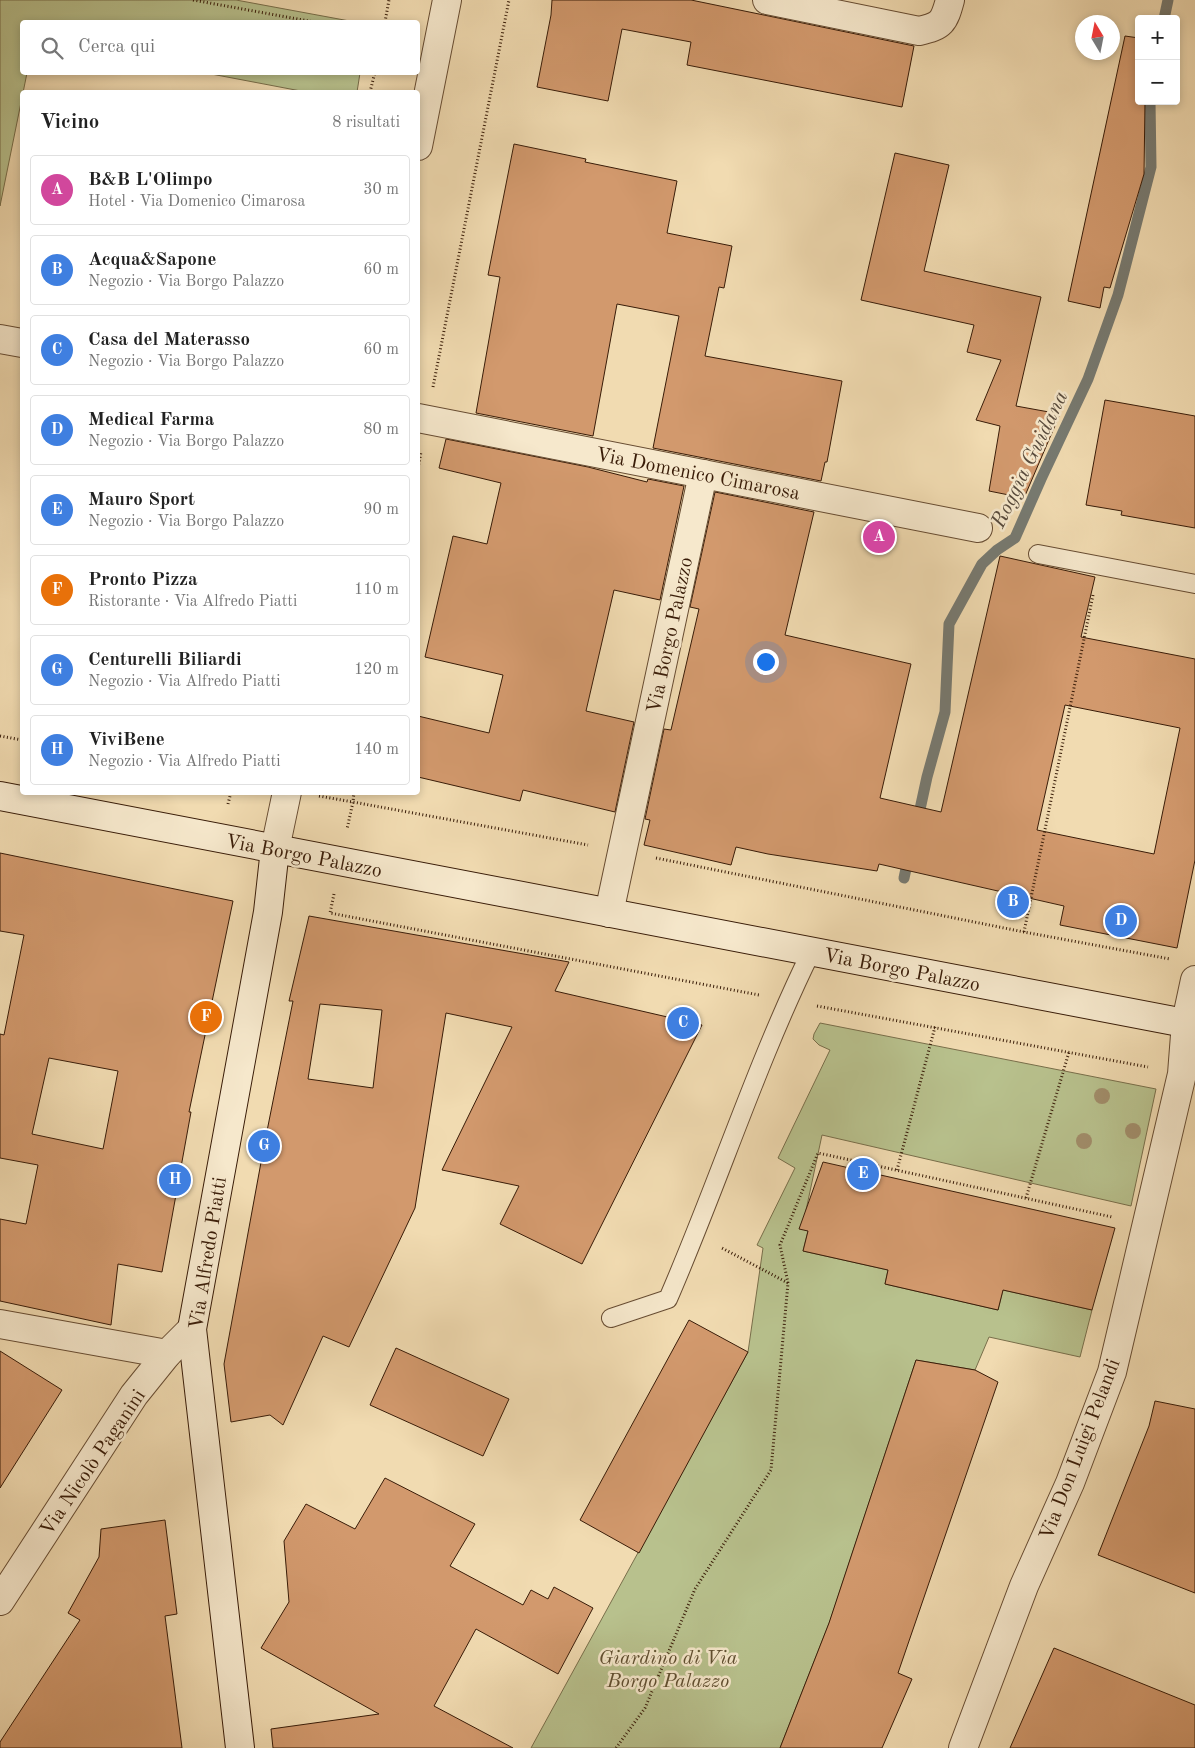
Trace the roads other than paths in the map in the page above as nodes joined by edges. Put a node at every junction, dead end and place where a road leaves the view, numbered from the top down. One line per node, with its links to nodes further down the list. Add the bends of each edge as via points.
1 (447, 0): 4 (street)
2 (767, 0): 3 (street, via 919,31 936,28 943,20)
3 (950, 0)
4 (420, 136)
5 (0, 339): 6 (street)
6 (20, 343)
7 (422, 419): 8 (street, Via Domenico Cimarosa)
8 (703, 474): 9 (street, Via Domenico Cimarosa); 15 (street, Via Borgo Palazzo)
9 (978, 528)
10 (1038, 554): 11 (lane)
11 (1195, 584)
12 (286, 795): 14 (street, Via Alfredo Piatti)
13 (0, 796): 14 (street, Via Borgo Palazzo)
14 (275, 850): 15 (street, Via Borgo Palazzo); 21 (street, Via Alfredo Piatti, via 268,912)
15 (609, 912): 16 (street, Via Borgo Palazzo)
16 (811, 952): 18 (street, Via Borgo Palazzo); 19 (lane, via 787,1000 668,1299)
17 (1195, 980): 18 (street, Via Don Luigi Pelandi)
18 (1190, 1024): 25 (street, Via Don Luigi Pelandi, via 1182,1074 1112,1372)
19 (611, 1318)
20 (0, 1324): 22 (street)
21 (192, 1329): 22 (street, Via Nicolò Paganini); 24 (street, Via Alfredo Piatti)
22 (166, 1354): 23 (street, Via Nicolò Paganini, via 134,1395)
23 (0, 1601)
24 (240, 1748)
25 (962, 1748)

